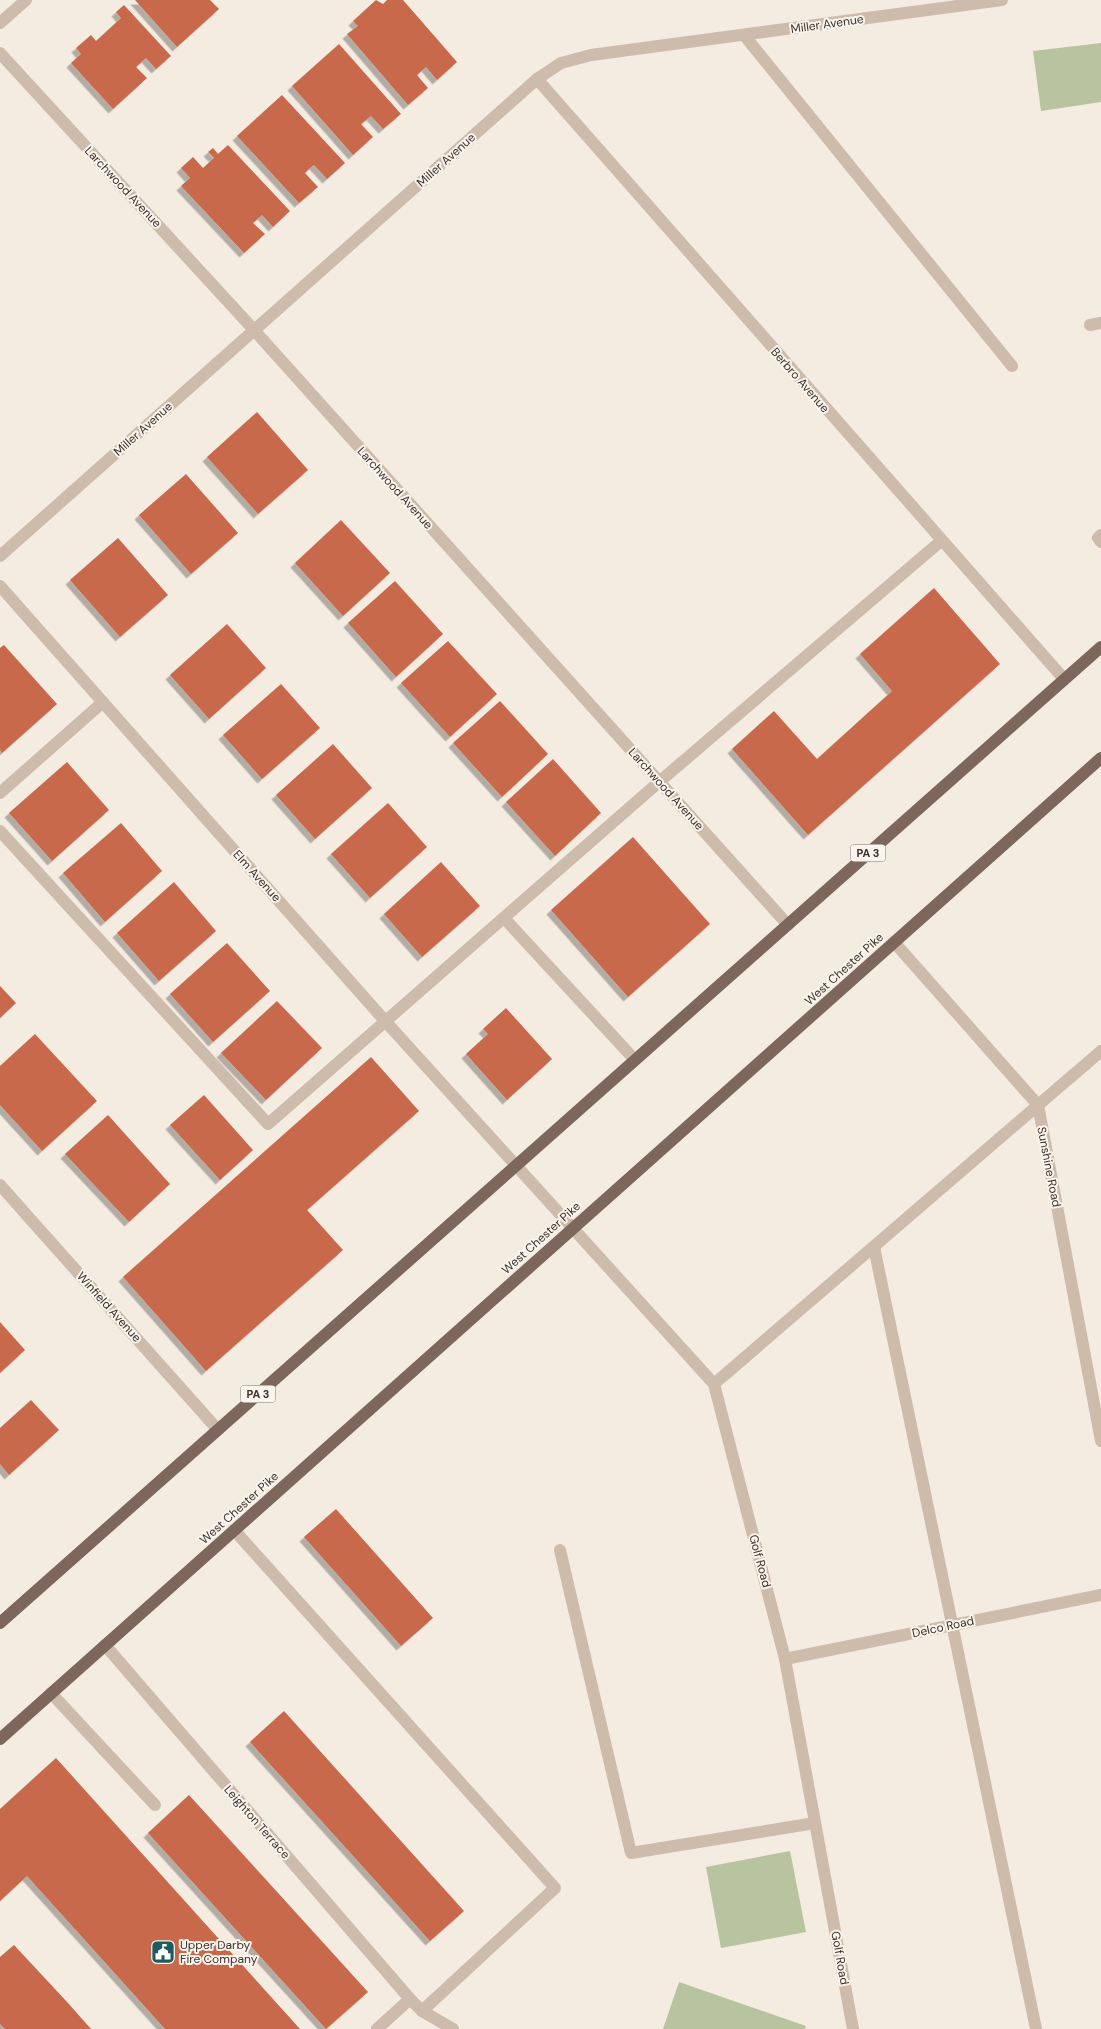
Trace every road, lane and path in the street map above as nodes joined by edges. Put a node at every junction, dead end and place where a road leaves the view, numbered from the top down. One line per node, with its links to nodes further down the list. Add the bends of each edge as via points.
1 (26, 0): 3 (street)
2 (1002, 0): 4 (street, Miller Avenue)
3 (0, 23)
4 (744, 35): 6 (street, Miller Avenue, via 591,55 562,63); 8 (street)
5 (0, 53): 7 (street, Larchwood Avenue)
6 (537, 79): 7 (street, Miller Avenue); 10 (street, Berbro Avenue)
7 (254, 330): 12 (street, Miller Avenue); 18 (street, Larchwood Avenue)
8 (1012, 366)
9 (1101, 536): 11 (street, via 1098,538)
10 (941, 540): 15 (street, Berbro Avenue); 18 (street)
11 (1101, 542)
12 (0, 556)
13 (0, 586): 16 (street, Elm Avenue)
14 (1101, 647): 15 (main road, PA 3)
15 (1064, 679): 22 (main road, PA 3)
16 (103, 702): 19 (street); 24 (street, Elm Avenue)
17 (1101, 758): 23 (main road, West Chester Pike)
18 (659, 782): 21 (street); 22 (street, Larchwood Avenue)
19 (0, 794)
20 (0, 831): 24 (street, via 268,1124)
21 (504, 918): 24 (street); 26 (street)
22 (788, 924): 26 (main road, PA 3)
23 (894, 942): 27 (street); 30 (main road, West Chester Pike)
24 (386, 1022): 28 (street, Elm Avenue)
25 (1101, 1051): 27 (street)
26 (635, 1060): 28 (main road, PA 3)
27 (1038, 1105): 31 (street); 34 (street, Sunshine Road)
28 (517, 1165): 30 (street, Golf Road); 33 (main road, PA 3)
29 (0, 1185): 33 (street, Winfield Avenue)
30 (574, 1228): 32 (street, Golf Road); 35 (main road, West Chester Pike)
31 (874, 1247): 32 (street); 39 (street)
32 (714, 1384): 41 (street, Golf Road)
33 (218, 1430): 38 (main road, PA 3)
34 (1101, 1442)
35 (234, 1530): 40 (main road, West Chester Pike); 47 (street, via 555,1888)
36 (560, 1550): 45 (street, via 631,1853)
37 (1101, 1594): 39 (street, Delco Road)
38 (0, 1623)
39 (952, 1625): 41 (street, Delco Road); 51 (street)
40 (105, 1645): 42 (main road, West Chester Pike); 46 (street, Leighton Terrace)
41 (785, 1659): 45 (street, Golf Road)
42 (51, 1693): 43 (main road, West Chester Pike); 44 (street)
43 (0, 1739)
44 (155, 1805)
45 (815, 1823): 50 (street, Golf Road)
46 (410, 2000): 47 (street); 48 (street)
47 (422, 2011): 49 (street)
48 (377, 2029)
49 (453, 2029)
50 (853, 2029)
51 (1036, 2029)

